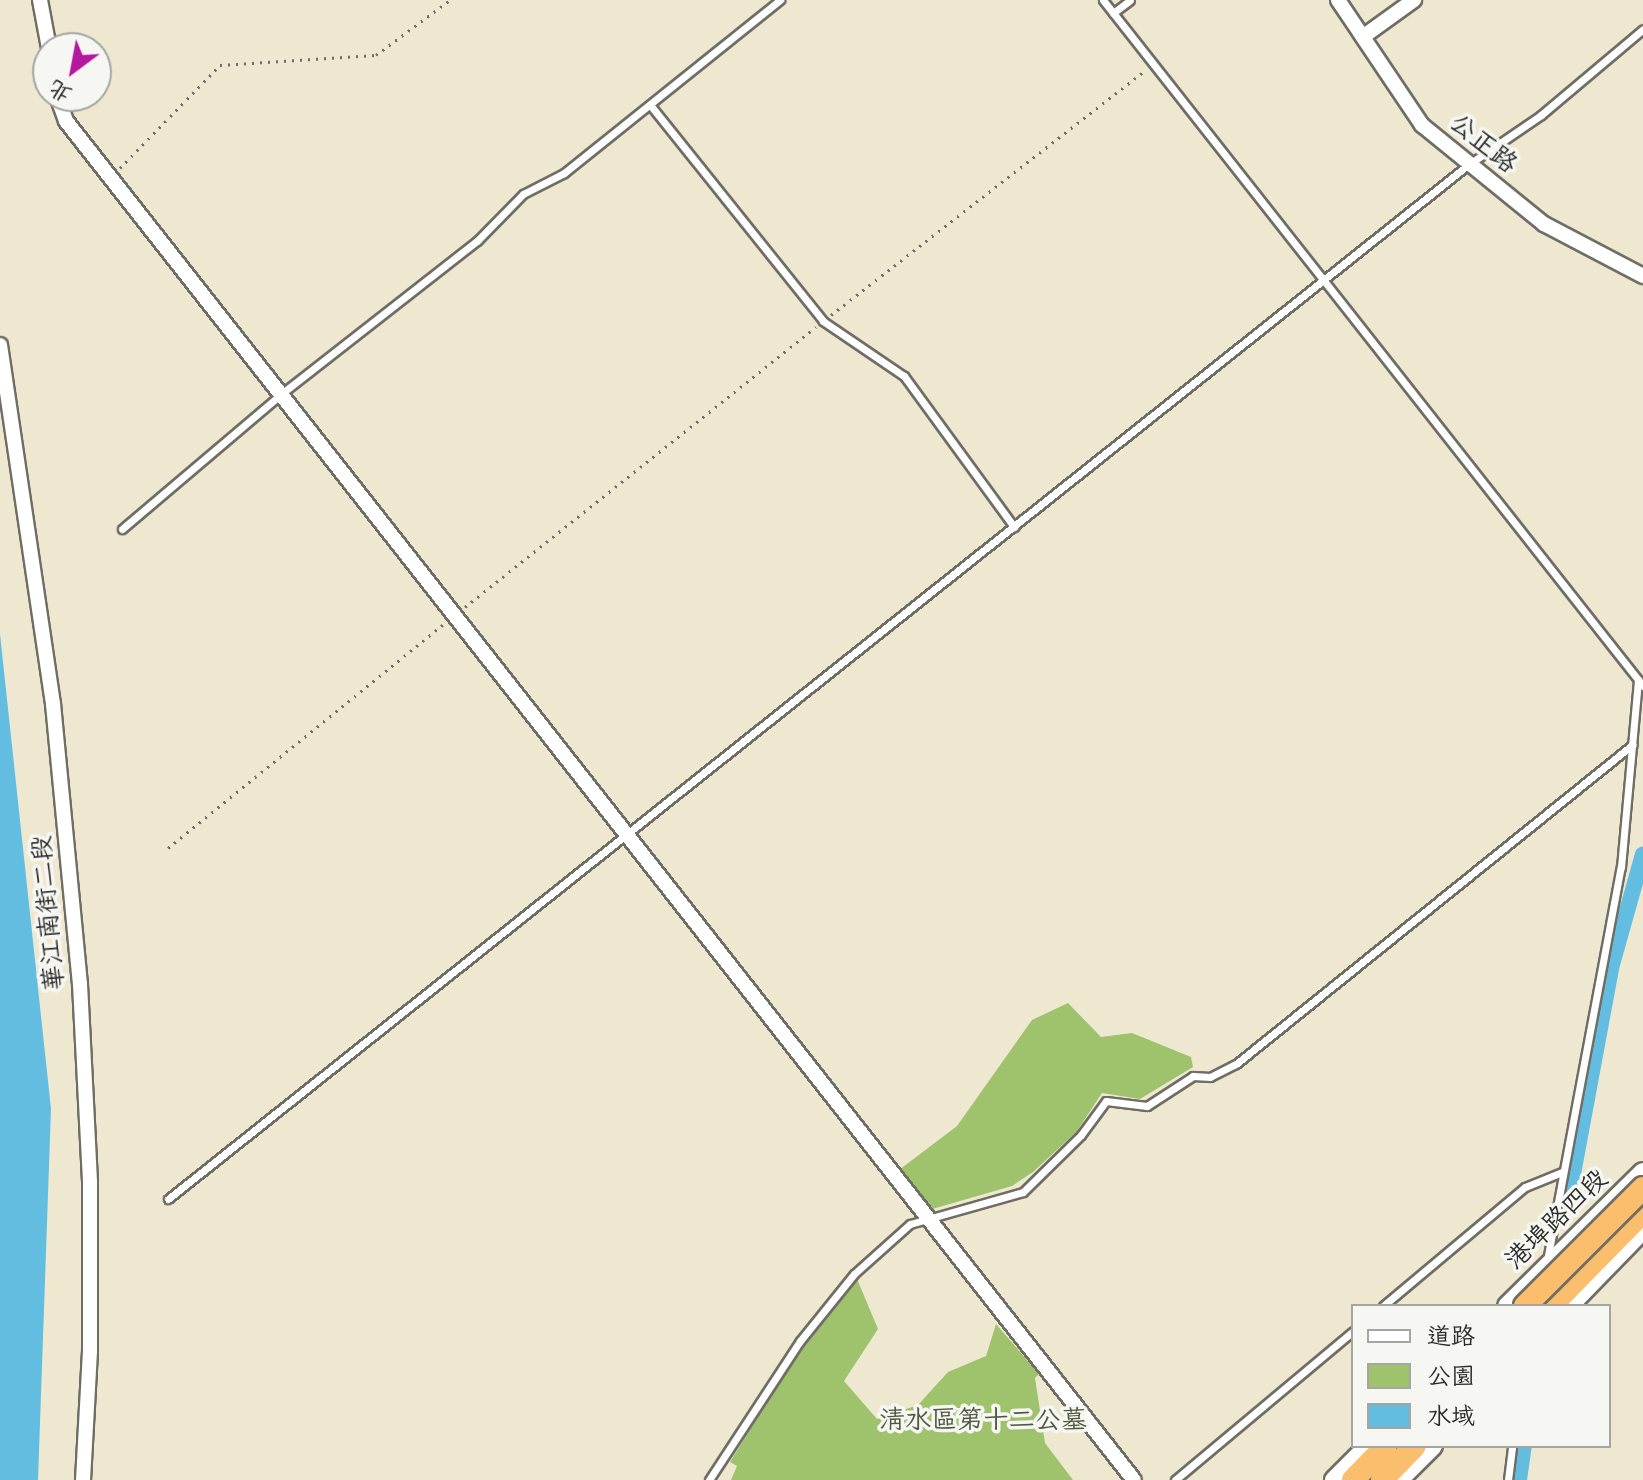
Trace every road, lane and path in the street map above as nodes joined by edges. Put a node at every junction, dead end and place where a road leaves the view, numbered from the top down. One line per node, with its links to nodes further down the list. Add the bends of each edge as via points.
1 (40, 0): 10 (street)
2 (450, 0): 16 (path, via 376,55 220,65)
3 (780, 0): 13 (lane)
4 (1103, 0): 8 (lane)
5 (1130, 0): 8 (lane)
6 (1338, 0): 11 (street, 公正路)
7 (1414, 0): 11 (street)
8 (1113, 13): 12 (lane)
9 (1643, 29): 15 (lane, via 1541,115)
10 (46, 32)
11 (1364, 36): 15 (street, 公正路, via 1422,125)
12 (1153, 64): 18 (lane); 19 (path)
13 (651, 106): 19 (lane); 21 (lane, via 564,173 523,194 477,241)
14 (63, 112): 16 (street)
15 (1468, 165): 17 (street, 公正路, via 1544,224); 18 (lane)
16 (110, 178): 21 (street)
17 (1643, 276)
18 (1326, 279): 22 (lane); 25 (lane)
19 (823, 321): 22 (lane, via 904,376); 24 (path)
20 (0, 345): 49 (street, 華江南街二段, via 51,688 80,984 90,1183)
21 (281, 394): 23 (lane); 24 (street)
22 (1014, 527): 27 (lane)
23 (122, 529)
24 (455, 614): 27 (street); 28 (path)
25 (1641, 683): 26 (lane)
26 (1632, 745): 29 (lane, via 1621,867); 34 (lane, via 1236,1064 1210,1077 1193,1076 1147,1106 1106,1101 1081,1135 1023,1192)
27 (629, 835): 32 (lane); 34 (street)
28 (168, 848)
29 (1562, 1172): 36 (lane); 37 (lane, via 1525,1187)
30 (1643, 1172): 36 (street, 港埠路四段)
31 (1643, 1188): 39 (highway, bridge)
32 (168, 1199)
33 (1643, 1212): 41 (highway)
34 (929, 1219): 50 (lane, via 910,1224 854,1274 800,1341); 51 (street)
35 (1643, 1230): 42 (street)
36 (1547, 1266): 38 (street, 港埠路四段); 40 (lane)
37 (1385, 1304)
38 (1509, 1304)
39 (1527, 1304)
40 (1536, 1304)
41 (1553, 1304)
42 (1571, 1304)
43 (1351, 1333): 52 (lane)
44 (1366, 1448): 53 (street)
45 (1384, 1448): 54 (highway)
46 (1413, 1448): 55 (highway)
47 (1431, 1448): 56 (street)
48 (1512, 1448): 57 (lane)
49 (83, 1480)
50 (709, 1480)
51 (1134, 1480)
52 (1175, 1480)
53 (1334, 1480)
54 (1353, 1480)
55 (1382, 1480)
56 (1399, 1480)
57 (1508, 1480)

